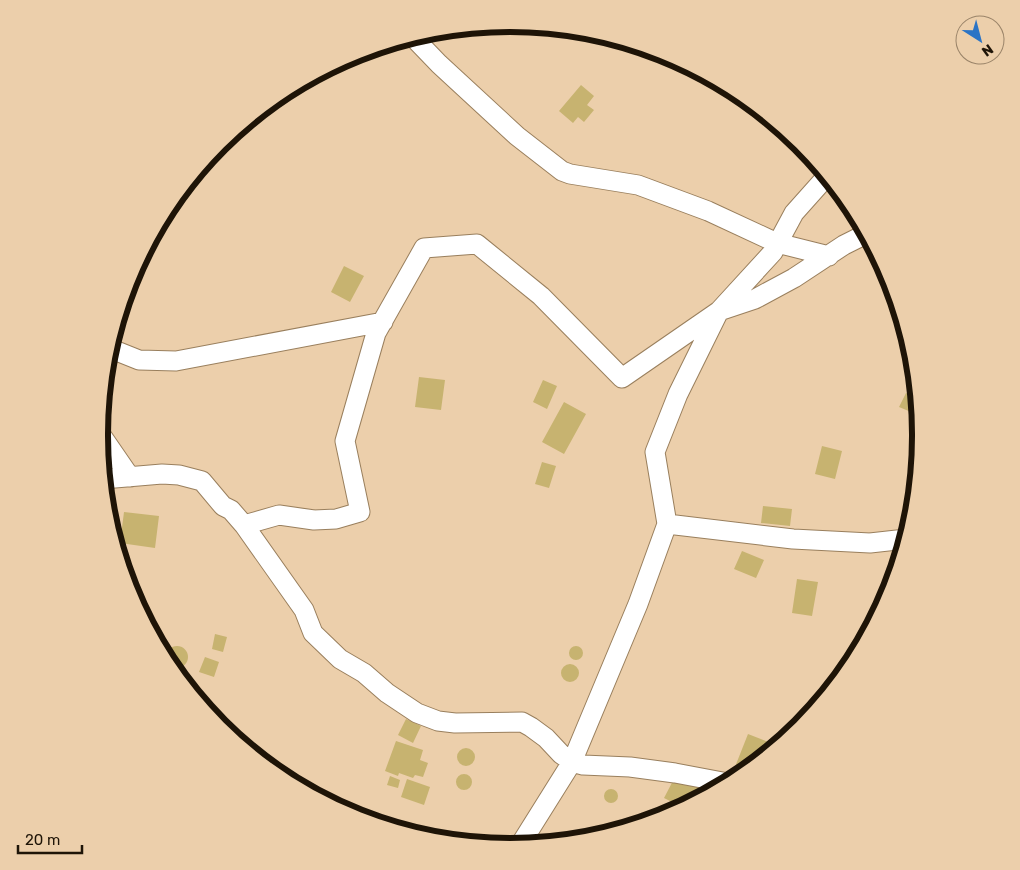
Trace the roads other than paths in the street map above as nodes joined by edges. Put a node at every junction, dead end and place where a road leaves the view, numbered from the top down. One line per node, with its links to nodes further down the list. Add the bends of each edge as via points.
1 (419, 43): 4 (street, via 518,136 562,171 575,176 638,185 708,211)
2 (822, 181): 4 (street, via 794,213)
3 (860, 237): 5 (street)
4 (777, 243): 5 (street); 6 (street, via 773,252)
5 (823, 254): 6 (street, via 794,278 755,299)
6 (719, 311): 7 (street, via 622,378 541,296 477,244 424,248); 12 (street, via 678,394 655,452)
7 (383, 322): 8 (street, via 176,361 139,360); 13 (street, via 376,333 345,441 360,512 336,519 314,520 279,515)
8 (116, 351)
9 (108, 445): 10 (street)
10 (130, 477): 11 (street); 13 (street, via 162,474 202,481)
11 (110, 478)
12 (667, 524): 14 (street, via 793,538 870,543); 15 (street, via 638,604)
13 (244, 526): 15 (street, via 304,610 313,633 340,659 364,673 387,693 417,713 438,721 522,722)
14 (899, 540)
15 (572, 762): 16 (street, via 676,772); 17 (street)
16 (718, 780)
17 (525, 837)

